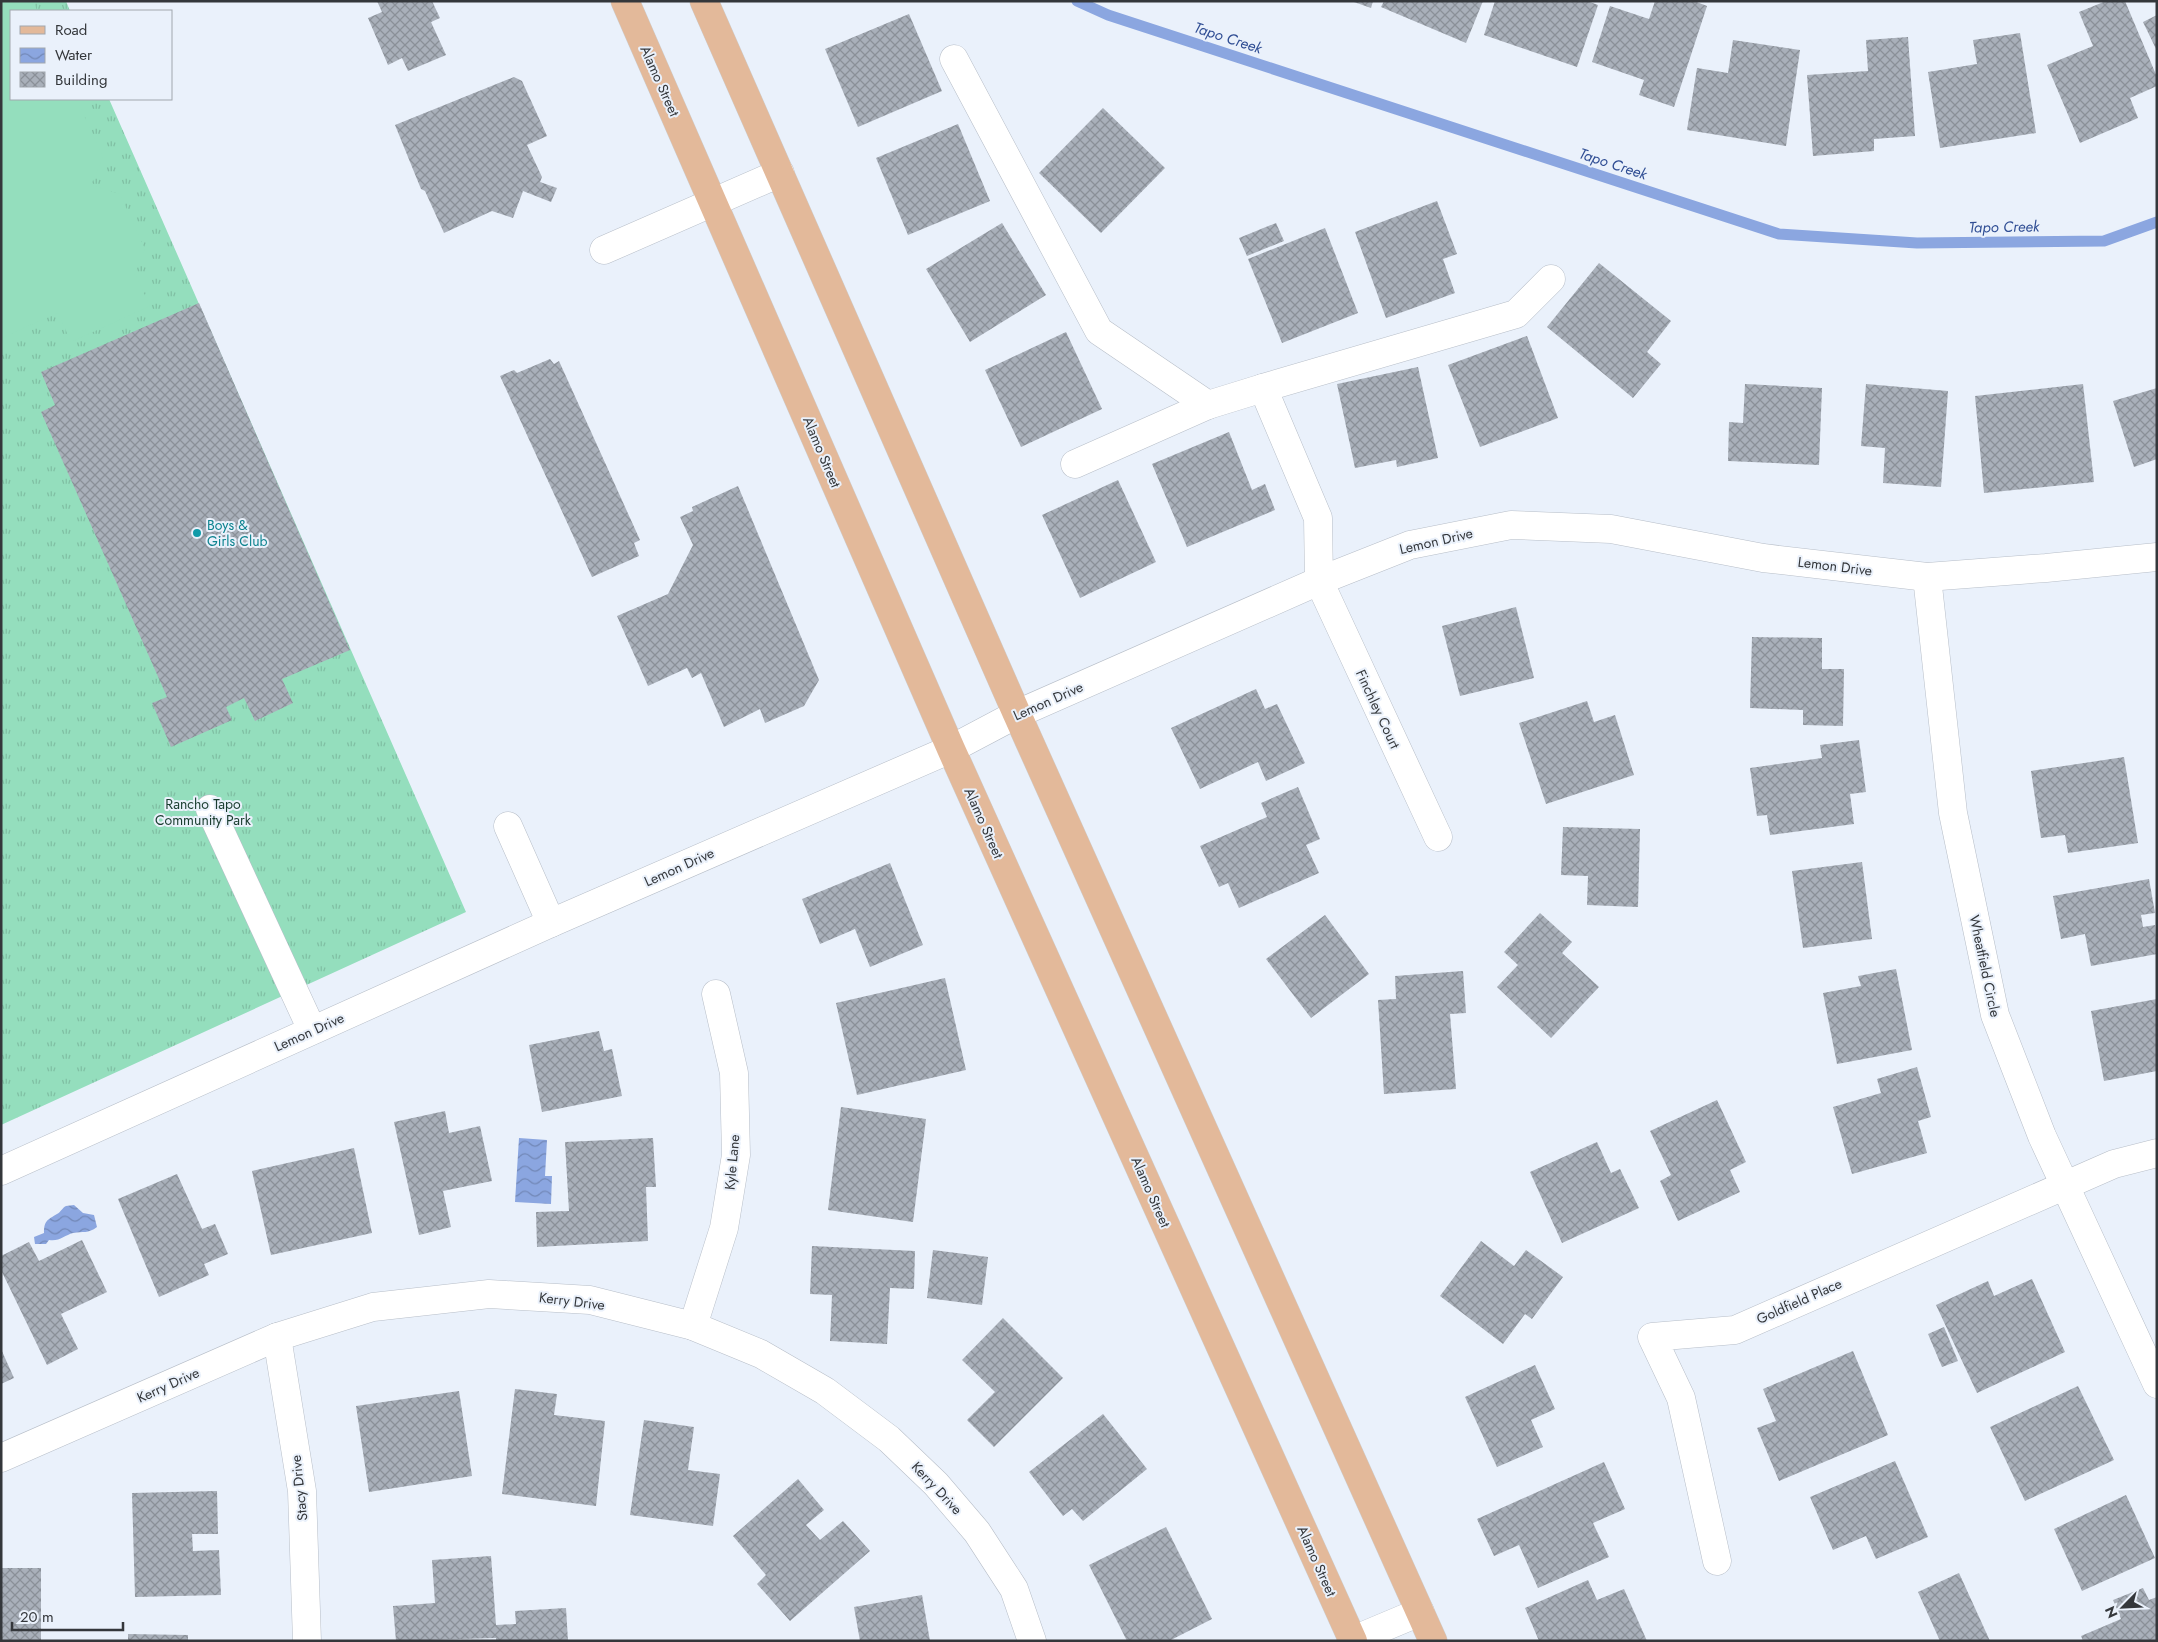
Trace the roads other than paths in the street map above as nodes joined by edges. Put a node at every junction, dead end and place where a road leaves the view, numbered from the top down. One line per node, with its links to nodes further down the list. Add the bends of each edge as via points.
1 (625, 1): 5 (main road, Alamo Street)
2 (704, 1): 4 (main road)
3 (954, 60): 9 (street, via 1099,332)
4 (780, 173): 5 (street); 14 (main road)
5 (713, 202): 6 (street); 15 (main road, Alamo Street)
6 (604, 250)
7 (1551, 279): 8 (street, via 1516,314)
8 (1263, 388): 9 (street); 13 (street, via 1318,518)
9 (1208, 405): 10 (street)
10 (1075, 464)
11 (2157, 557): 12 (street, Lemon Drive)
12 (1927, 577): 13 (street, Lemon Drive, via 1763,558 1611,529 1511,525 1410,544); 24 (street, Wheatfield Circle, via 1953,813 1995,1015 2042,1136)
13 (1319, 581): 14 (street, Lemon Drive); 18 (street, Finchley Court)
14 (1018, 714): 15 (street, Lemon Drive); 30 (main road)
15 (951, 749): 19 (street, Lemon Drive); 31 (main road, Alamo Street)
16 (210, 809): 21 (street)
17 (508, 826): 19 (street)
18 (1438, 837)
19 (551, 923): 21 (street, Lemon Drive)
20 (716, 994): 25 (street, Kyle Lane, via 734,1074 736,1155 724,1228)
21 (312, 1030): 23 (street, Lemon Drive)
22 (2157, 1153): 24 (street, Goldfield Place, via 2114,1164)
23 (1, 1172)
24 (2066, 1184): 27 (street, Wheatfield Circle); 29 (street, Goldfield Place, via 1735,1330 1652,1337 1681,1398)
25 (693, 1326): 26 (street, Kerry Drive, via 590,1300 489,1294 373,1307); 33 (street, Kerry Drive, via 761,1354 826,1391 889,1439 936,1484 977,1532 1014,1589)
26 (277, 1337): 28 (street, Kerry Drive); 32 (street, Stacy Drive, via 302,1490)
27 (2157, 1384)
28 (1, 1458)
29 (1717, 1561)
30 (1420, 1612): 31 (street); 34 (main road)
31 (1352, 1640)
32 (307, 1641)
33 (1032, 1641)
34 (1433, 1641)

